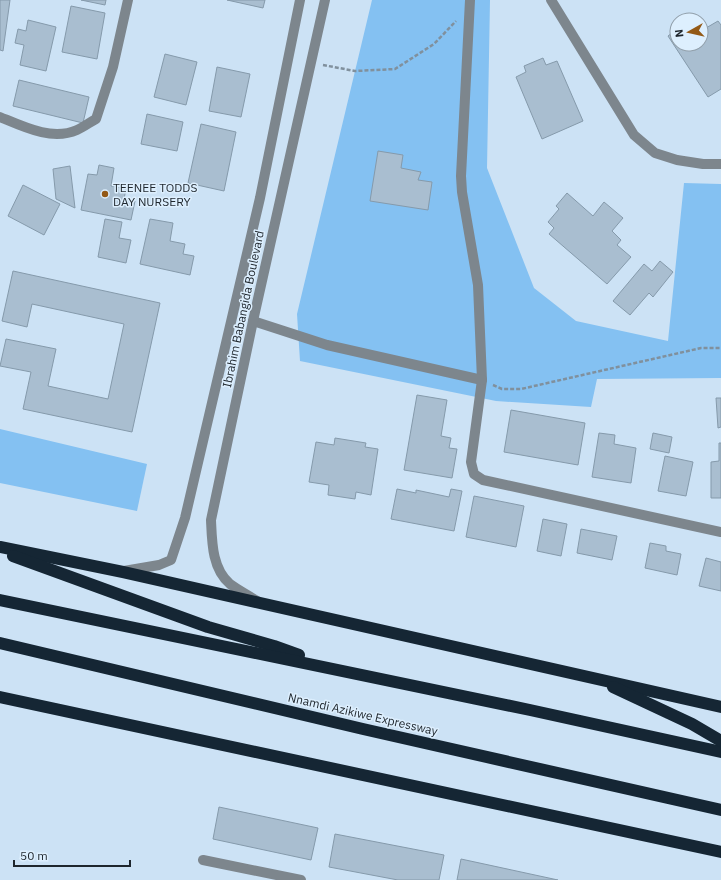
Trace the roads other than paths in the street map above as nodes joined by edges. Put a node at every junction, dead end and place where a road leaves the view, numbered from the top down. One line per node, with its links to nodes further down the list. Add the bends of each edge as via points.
1 (128, 0): 6 (street, via 113,67 96,119 76,130 52,135 25,128)
2 (300, 0): 13 (street, Ibrahim Babangida Boulevard, via 260,198 185,518 171,560 159,566)
3 (325, 0): 8 (street, Ibrahim Babangida Boulevard)
4 (551, 0): 7 (street, via 634,135 655,153 677,160)
5 (470, 3): 9 (street, via 461,176 478,284)
6 (0, 117)
7 (721, 164)
8 (253, 321): 9 (street, via 327,345); 15 (street, Ibrahim Babangida Boulevard, via 211,520 213,550 220,571 230,584)
9 (482, 380): 10 (street, via 471,462 474,474 483,480)
10 (721, 532)
11 (0, 547): 13 (highway)
12 (0, 552): 17 (highway, via 208,627 274,646)
13 (123, 572): 15 (highway)
14 (0, 600): 17 (highway)
15 (262, 604): 18 (highway)
16 (0, 643): 23 (highway, Nnamdi Azikiwe Expressway)
17 (336, 669): 22 (highway)
18 (591, 677): 20 (highway); 21 (highway, via 692,724)
19 (0, 697): 24 (highway)
20 (721, 707)
21 (721, 741)
22 (721, 752)
23 (721, 810)
24 (721, 852)
25 (203, 860): 26 (street)
26 (300, 880)

